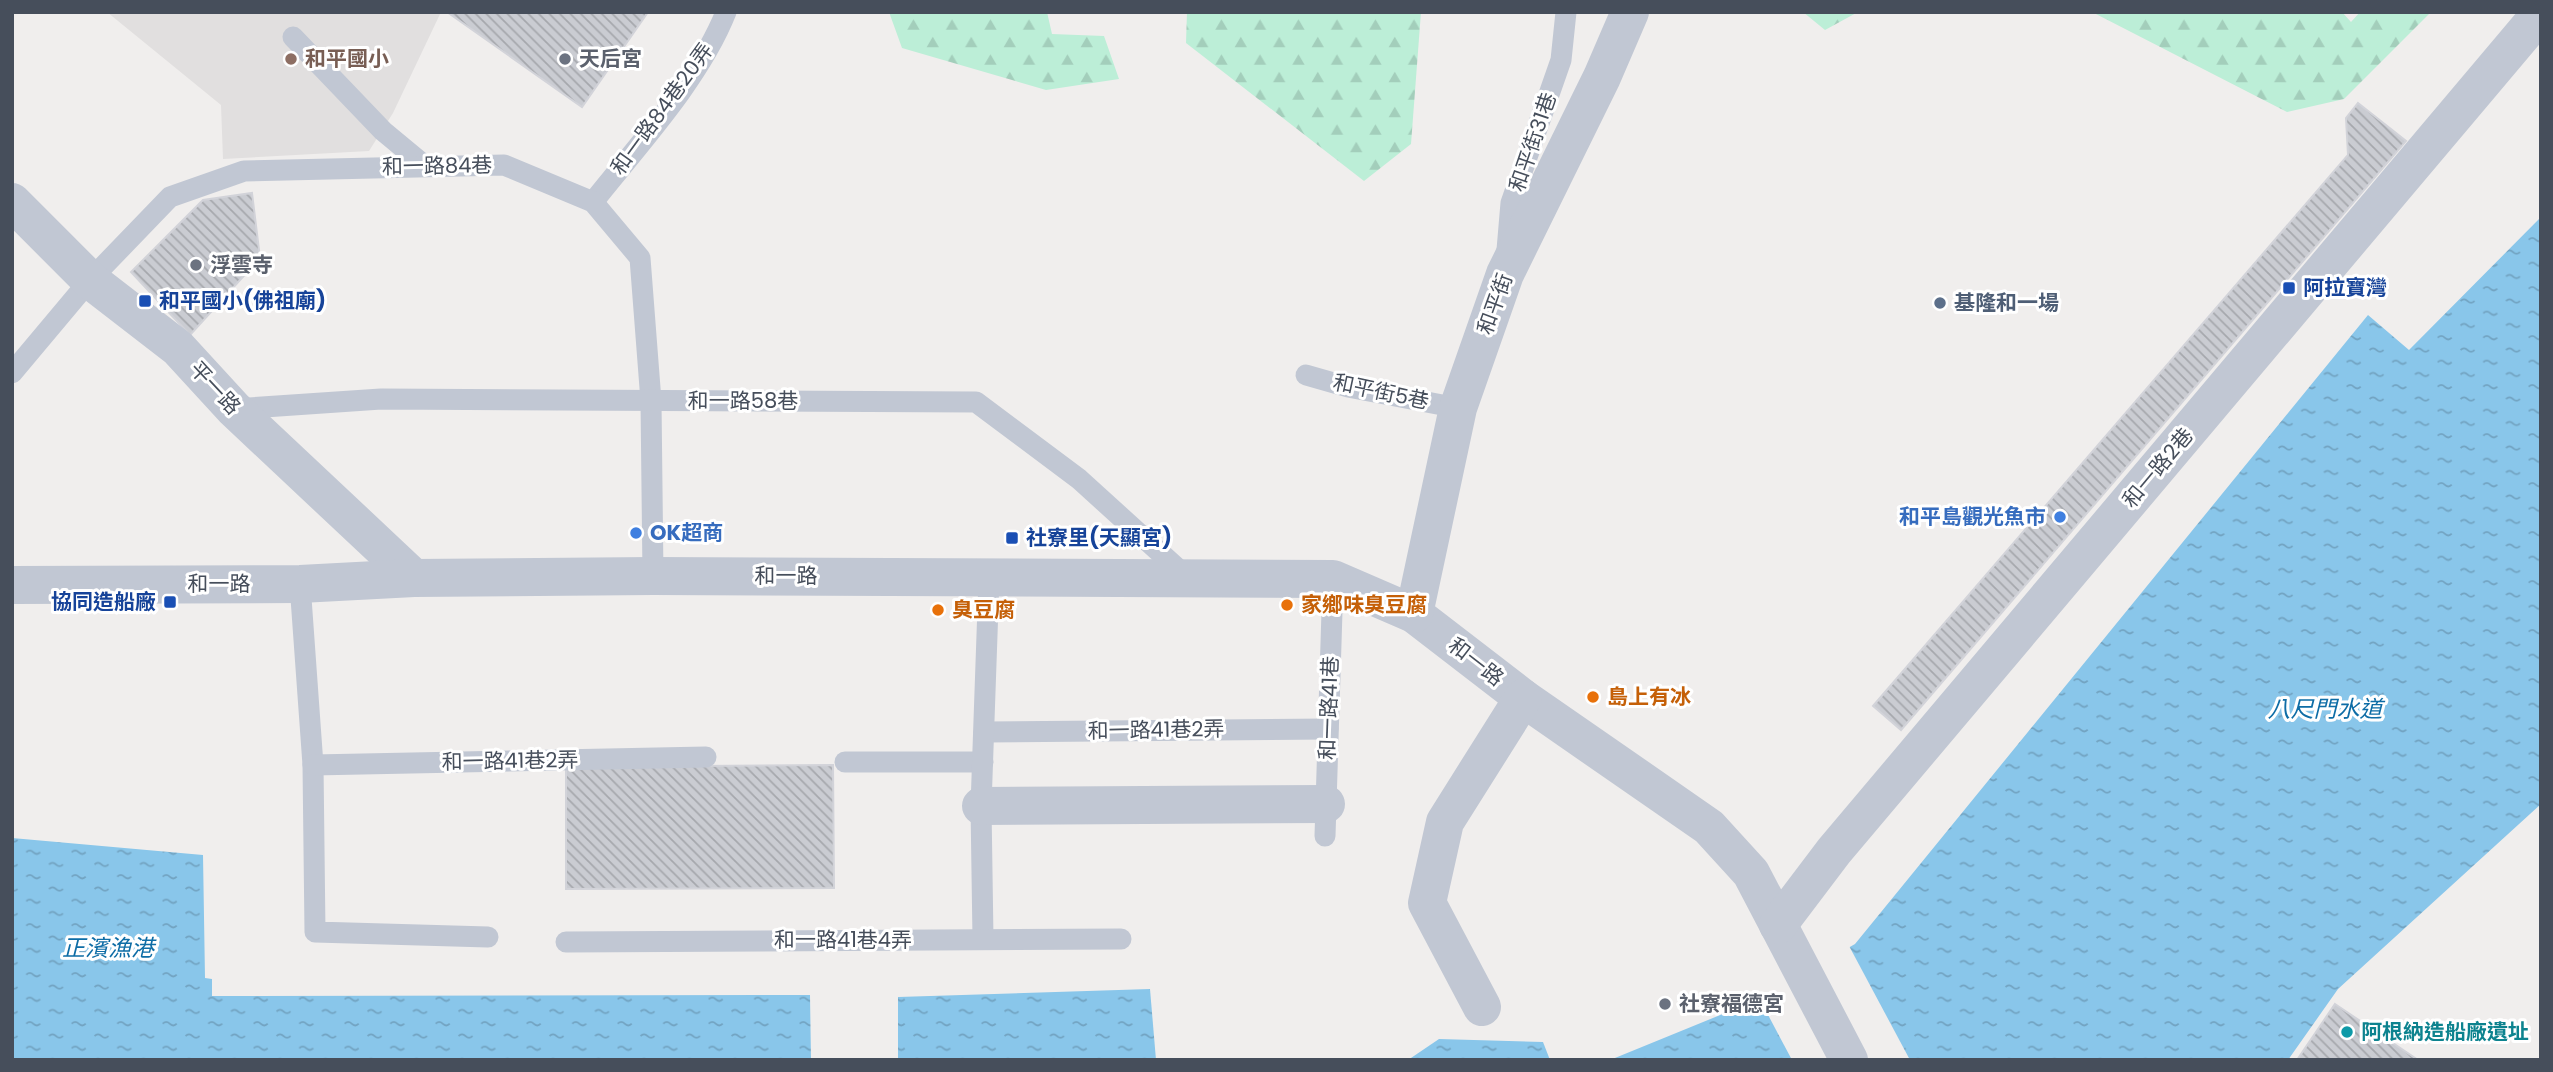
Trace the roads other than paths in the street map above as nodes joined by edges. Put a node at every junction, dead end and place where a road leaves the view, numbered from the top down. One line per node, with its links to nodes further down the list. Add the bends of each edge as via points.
1 (726, 12): 8 (lane, 和一路84巷20弄, via 688,80)
2 (1566, 12): 9 (lane, 和平街31巷, via 1561,60 1511,203)
3 (1630, 12): 9 (street, 和平街)
4 (2541, 13): 33 (street, 和一路2巷, via 1843,841)
5 (293, 37): 6 (lane, via 383,131)
6 (424, 165): 8 (lane, 和一路84巷, via 504,165); 10 (lane, 和一路84巷, via 244,171 170,197)
7 (12, 202): 10 (street, 平一路)
8 (593, 202): 13 (lane, 和一路84巷, via 639,258)
9 (1505, 274): 14 (street, 和平街)
10 (90, 279): 11 (lane, 和一路84巷); 15 (street, 平一路, via 178,348)
11 (12, 373)
12 (1306, 375): 14 (lane, 和平街5巷)
13 (651, 401): 15 (lane, 和一路58巷, via 381,399); 16 (lane, 和一路84巷); 19 (lane, 和一路58巷, via 976,402 1079,479)
14 (1458, 408): 23 (street, 和平街)
15 (234, 409): 17 (street, 平一路)
16 (653, 576): 17 (street, 和一路); 18 (street, 和一路)
17 (414, 578): 21 (street, 和一路)
18 (989, 578): 19 (street, 和一路); 26 (lane)
19 (1188, 578): 20 (street, 和一路)
20 (1333, 579): 23 (street, 和一路); 25 (lane, 和一路41巷)
21 (300, 583): 22 (street, 和一路); 30 (lane)
22 (12, 584)
23 (1414, 614): 24 (street, 和一路)
24 (1523, 698): 33 (street, 和一路, via 1709,827 1751,873); 38 (street, 和一路, via 1445,822 1427,904)
25 (1328, 729): 26 (lane, 和一路41巷2弄); 32 (lane, 和一路41巷)
26 (984, 732): 29 (lane)
27 (706, 757): 30 (lane, 和一路41巷2弄)
28 (845, 762): 29 (lane)
29 (983, 762): 31 (lane)
30 (313, 765): 34 (lane, via 315,932)
31 (981, 806): 32 (street); 35 (lane)
32 (1326, 820)
33 (1783, 934): 39 (street, 和一路)
34 (488, 937)
35 (983, 939): 36 (lane, 和一路41巷4弄); 37 (lane, 和一路41巷4弄)
36 (1121, 939)
37 (566, 942)
38 (1482, 1007)
39 (1849, 1060)

